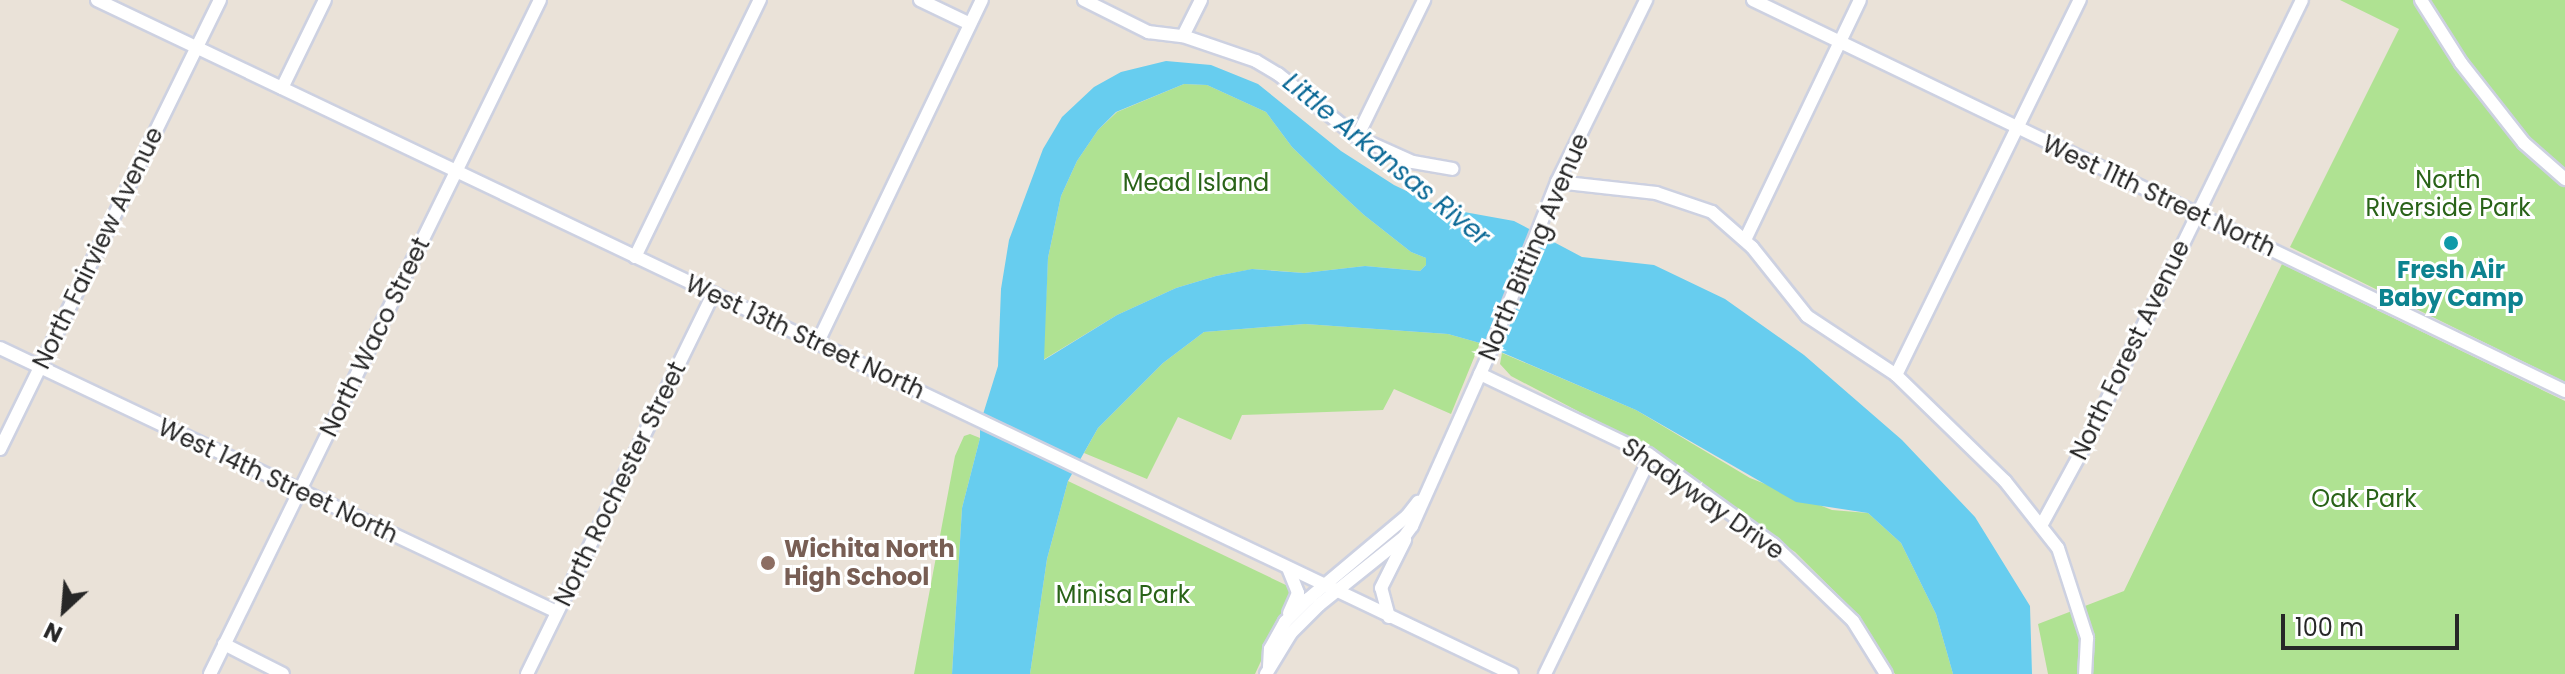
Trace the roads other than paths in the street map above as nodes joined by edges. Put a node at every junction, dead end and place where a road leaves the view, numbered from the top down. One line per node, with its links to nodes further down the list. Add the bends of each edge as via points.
1 (97, 0): 20 (street, West 13th Street North)
2 (220, 0): 20 (street, North Fairview Avenue)
3 (325, 0): 21 (street)
4 (540, 0): 25 (street, North Waco Street)
5 (760, 0): 30 (street)
6 (920, 0): 17 (street)
7 (982, 0): 17 (street)
8 (1084, 0): 18 (street, via 1148,32)
9 (1201, 0): 18 (street)
10 (1424, 0): 23 (street)
11 (1646, 0): 27 (street, North Bitting Avenue)
12 (1753, 0): 19 (street, West 11th Street North)
13 (1860, 0): 19 (street)
14 (2080, 0): 22 (street)
15 (2302, 0): 28 (street, North Forest Avenue)
16 (2421, 0): 26 (street, via 2461,63 2524,143)
17 (970, 24): 32 (street)
18 (1183, 36): 23 (street, via 1256,61)
19 (1840, 43): 22 (street, West 11th Street North); 29 (street)
20 (196, 47): 21 (street, West 13th Street North); 34 (street, North Fairview Avenue)
21 (282, 88): 25 (street, West 13th Street North)
22 (2016, 128): 28 (street, West 11th Street North); 36 (street)
23 (1357, 137): 24 (street, via 1413,162)
24 (1452, 169)
25 (456, 171): 30 (street, West 13th Street North); 40 (street, North Waco Street)
26 (2565, 179)
27 (1557, 182): 29 (street, via 1682,199 1712,212); 35 (street, North Bitting Avenue)
28 (2197, 214): 37 (street, West 11th Street North); 43 (street, North Forest Avenue)
29 (1745, 240): 36 (street, via 1807,316)
30 (635, 257): 31 (street, West 13th Street North)
31 (713, 294): 32 (street, West 13th Street North); 47 (street, North Rochester Street)
32 (818, 342): 44 (street, West 13th Street North)
33 (0, 348): 34 (street, West 14th Street North)
34 (40, 368): 38 (street, North Fairview Avenue); 40 (street, West 14th Street North)
35 (1480, 374): 39 (street, Shadyway Drive); 41 (street, North Bitting Avenue)
36 (1896, 375): 43 (street, via 2005,481)
37 (2565, 391)
38 (0, 449)
39 (1651, 456): 57 (street); 58 (street, Shadyway Drive, via 1773,544 1818,585 1853,621)
40 (299, 491): 47 (street, West 14th Street North); 50 (street, North Waco Street)
41 (1424, 494): 42 (street, North Bitting Avenue); 45 (street, North Bitting Avenue, via 1407,516)
42 (1412, 526): 46 (street, North Bitting Avenue); 48 (street, via 1381,588)
43 (2041, 526): 59 (street, via 2058,548 2080,607 2087,638)
44 (1288, 568): 45 (street, West 13th Street North); 49 (street, via 1298,593)
45 (1324, 586): 46 (street, West 13th Street North); 49 (street, North Bitting Avenue)
46 (1337, 592): 48 (street, West 13th Street North); 52 (street, North Bitting Avenue, via 1291,633)
47 (557, 612): 55 (street, North Rochester Street)
48 (1389, 617): 51 (street, West 13th Street North)
49 (1285, 622): 52 (street, via 1270,649)
50 (224, 644): 53 (street, North Waco Street); 54 (street)
51 (1484, 668): 56 (street, West 13th Street North)
52 (1267, 671)
53 (210, 674)
54 (283, 674)
55 (527, 674)
56 (1512, 674)
57 (1545, 674)
58 (1886, 674)
59 (2085, 674)

